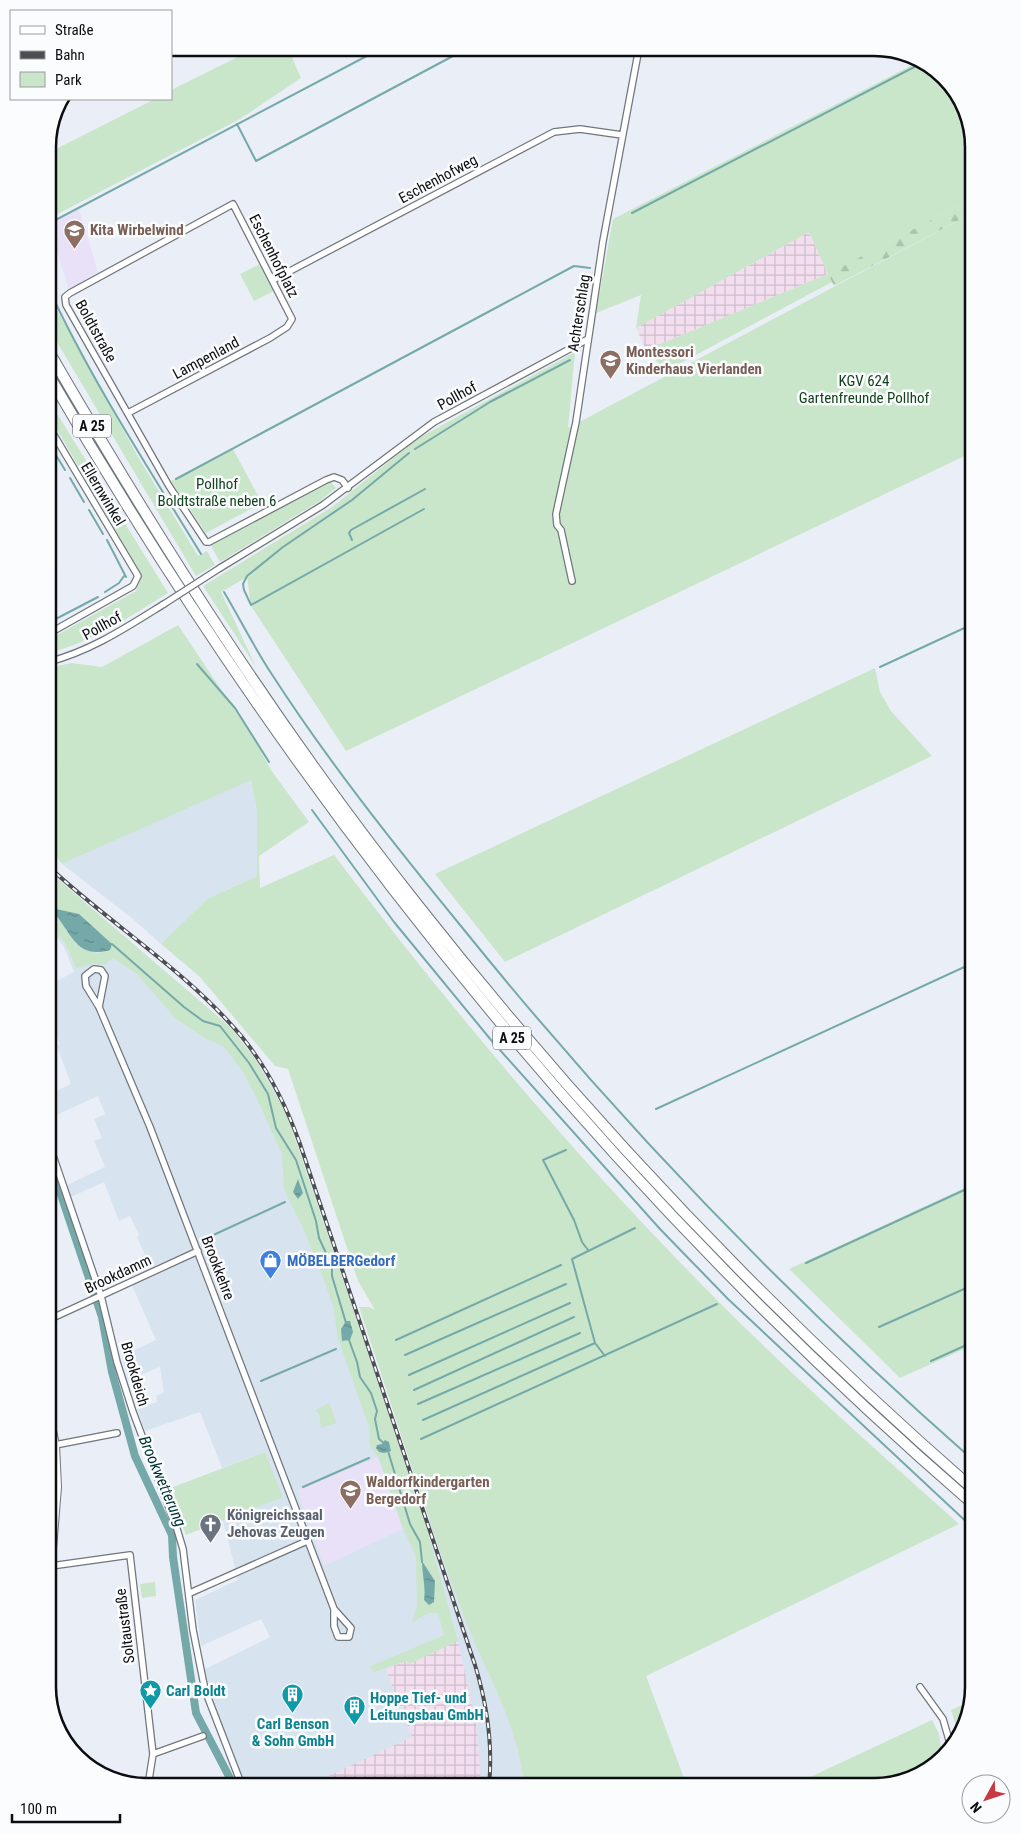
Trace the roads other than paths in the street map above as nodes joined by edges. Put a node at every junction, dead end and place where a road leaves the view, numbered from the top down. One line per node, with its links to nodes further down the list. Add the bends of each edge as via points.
1 (637, 56): 2 (street, Achterschlag)
2 (622, 135): 4 (street, Eschenhofweg, via 580,129 554,132); 6 (street, Achterschlag)
3 (233, 204): 4 (street, Eschenhofplatz); 9 (street, Boldtstraße, via 65,297 66,305)
4 (273, 280): 5 (street, Eschenhofplatz)
5 (292, 319): 9 (street, Lampenland, via 288,327 270,338)
6 (588, 339): 11 (street, Pollhof, via 434,422); 13 (street, Achterschlag, via 576,422 556,514)
7 (56, 364): 24 (highway, A 25, via 138,502 248,672 367,837 476,976 607,1131 734,1264 889,1414)
8 (56, 388): 25 (highway, A 25, via 127,508 238,678 363,851 472,991 598,1138 725,1272 882,1423)
9 (128, 413): 11 (street, Boldtstraße, via 169,486 206,542 326,480 334,477 342,480)
10 (56, 438): 12 (street, Ellernwinkel)
11 (348, 488): 15 (street, Pollhof, bridge, via 100,643)
12 (138, 576): 14 (street, Pollhof, via 133,586)
13 (572, 581)
14 (56, 629)
15 (56, 660)
16 (99, 1007): 16 (street, Brookkehre, via 84,981 87,972 94,969 101,970 105,976); 18 (street, Brookkehre)
17 (56, 1167): 19 (street, Brookdeich)
18 (198, 1251): 19 (street, Brookdamm); 27 (street, Brookkehre)
19 (97, 1298): 20 (street, Brookdamm); 29 (street, Brookdeich, via 141,1436 177,1529)
20 (56, 1316)
21 (117, 1433): 22 (street)
22 (56, 1445)
23 (56, 1466): 26 (main road)
24 (965, 1481)
25 (965, 1496)
26 (56, 1500)
27 (307, 1541): 29 (street); 30 (street, Brookkehre)
28 (56, 1565): 34 (street, Soltaustraße, via 130,1554)
29 (190, 1593): 36 (street, Brookdeich, via 205,1690)
30 (334, 1609): 30 (street, Brookkehre, via 336,1633 338,1637 348,1637 351,1628)
31 (920, 1687): 33 (street, via 944,1718)
32 (203, 1736): 34 (street)
33 (949, 1737)
34 (153, 1754): 35 (street, Soltaustraße)
35 (149, 1778)
36 (239, 1778)

